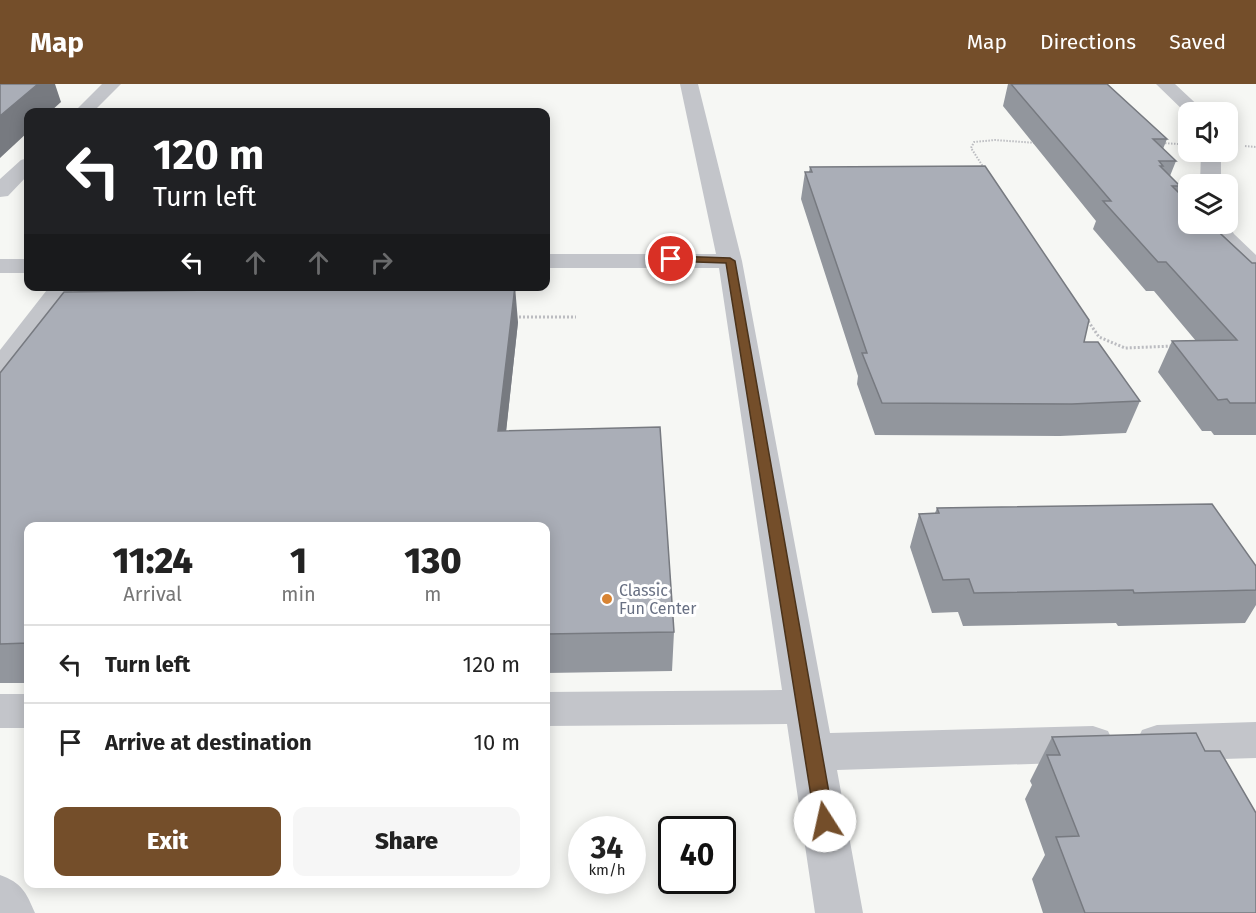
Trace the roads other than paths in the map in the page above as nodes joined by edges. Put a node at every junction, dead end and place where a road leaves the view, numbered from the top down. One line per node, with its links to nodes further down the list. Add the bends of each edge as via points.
1 (112, 84): 5 (street)
2 (689, 84): 10 (street)
3 (1164, 84): 4 (street)
4 (1185, 102)
5 (86, 108)
6 (24, 168): 7 (street)
7 (0, 191)
8 (1223, 234): 13 (street)
9 (550, 261): 10 (street)
10 (730, 261): 16 (street)
11 (0, 266): 12 (street)
12 (24, 266)
13 (1256, 269)
14 (60, 291): 15 (street)
15 (0, 368)
16 (806, 707): 17 (street); 21 (street)
17 (550, 709)
18 (0, 711): 19 (street)
19 (24, 711)
20 (1256, 740): 21 (street)
21 (813, 752): 24 (street)
22 (0, 898): 23 (street)
23 (11, 913)
24 (840, 913)

